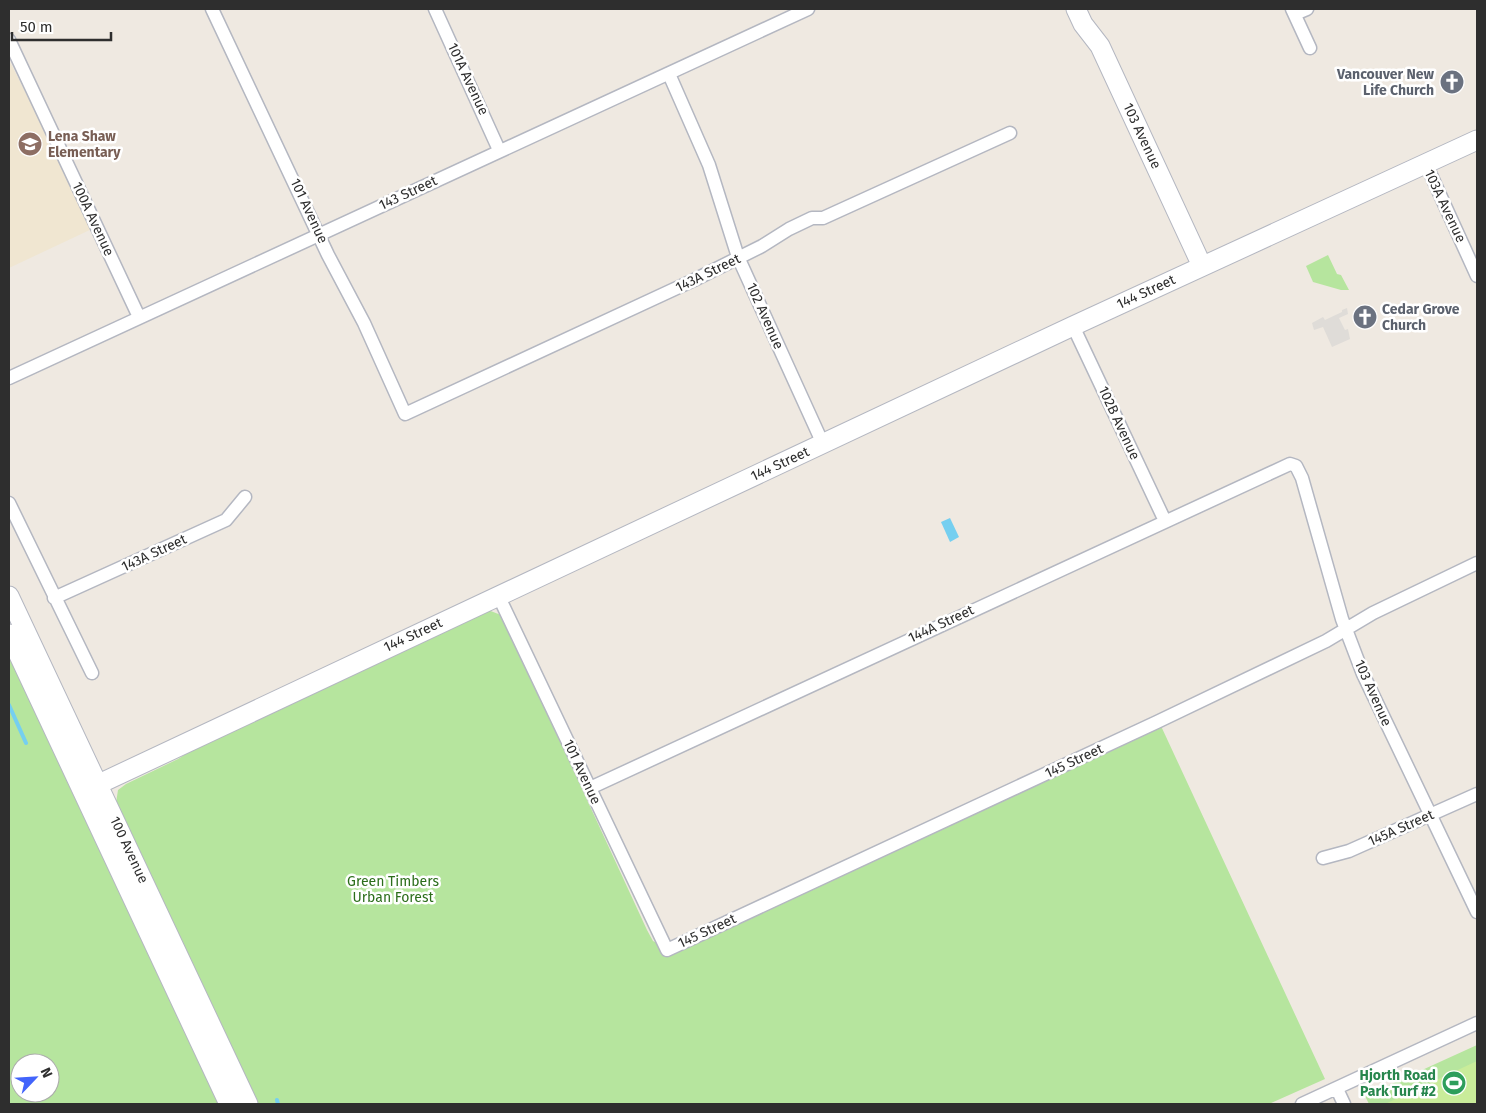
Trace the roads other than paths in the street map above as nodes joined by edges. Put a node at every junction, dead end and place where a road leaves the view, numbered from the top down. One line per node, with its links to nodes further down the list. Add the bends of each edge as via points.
1 (212, 9): 13 (street, 101 Avenue)
2 (435, 9): 11 (street, 101A Avenue)
3 (808, 9): 8 (street, 143 Street)
4 (1076, 9): 15 (main road, 103 Avenue, via 1100,46)
5 (1298, 10): 7 (street)
6 (9, 40): 17 (street, 100A Avenue)
7 (1310, 48)
8 (669, 74): 11 (street, 143 Street); 14 (street, 102 Avenue, via 709,165)
9 (1010, 133): 14 (street, 143A Street, via 823,218 812,218)
10 (1477, 140): 12 (main road, 144 Street)
11 (499, 150): 13 (street, 143 Street)
12 (1426, 164): 15 (main road, 144 Street); 16 (street, 103A Avenue)
13 (320, 235): 17 (street, 143 Street); 20 (street, 101 Avenue)
14 (738, 257): 20 (street, 143A Street); 21 (street, 102 Avenue)
15 (1202, 266): 18 (main road, 144 Street)
16 (1477, 276)
17 (139, 317): 19 (street, 143 Street)
18 (1073, 326): 21 (main road, 144 Street); 25 (street, 102B Avenue)
19 (9, 378)
20 (405, 414)
21 (823, 444): 27 (main road, 144 Street)
22 (1293, 465): 25 (street, 144A Street, via 1281,466); 30 (street, 103 Avenue, via 1299,469 1302,478)
23 (245, 497): 29 (street, 143A Street, via 226,520)
24 (9, 504): 29 (street)
25 (1165, 520): 34 (street, 144A Street)
26 (1477, 563): 30 (street, 145 Street)
27 (498, 594): 33 (main road, 144 Street); 34 (street, 101 Avenue)
28 (9, 596): 33 (main road, 100 Avenue)
29 (54, 598): 32 (street)
30 (1346, 629): 36 (street, 103 Avenue, via 1362,674); 39 (street, 145 Street, via 1006,793)
31 (9, 634): 33 (main road, 100 Avenue)
32 (92, 673)
33 (91, 788): 42 (main road, 100 Avenue); 43 (main road, 100 Avenue)
34 (590, 788): 39 (street, 101 Avenue)
35 (1477, 794): 36 (street, 145A Street)
36 (1430, 815): 37 (street, 145A Street); 38 (street, 103 Avenue)
37 (1323, 858)
38 (1477, 912)
39 (667, 950)
40 (1477, 1023): 41 (street)
41 (1337, 1089): 44 (street); 45 (street)
42 (229, 1104)
43 (248, 1104)
44 (1302, 1104)
45 (1344, 1104)

